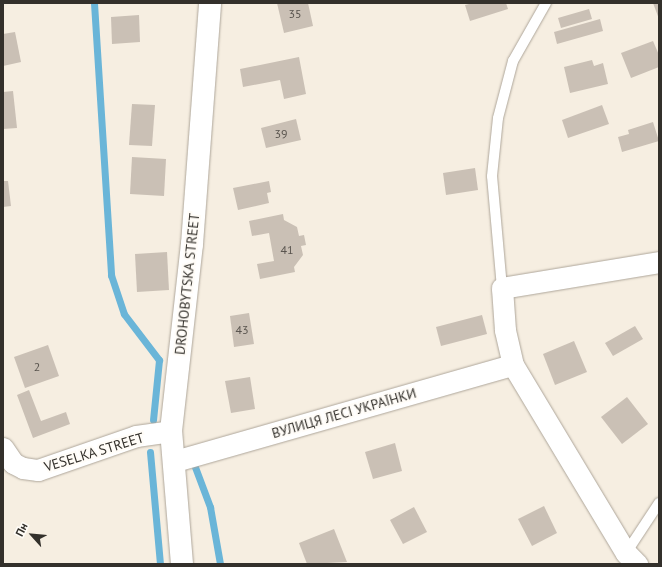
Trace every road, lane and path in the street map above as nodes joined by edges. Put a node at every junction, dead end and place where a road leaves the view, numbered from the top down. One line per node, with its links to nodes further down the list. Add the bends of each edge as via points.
1 (210, 3): 6 (street, DROHOBYTSKA STREET, via 192,244)
2 (546, 3): 4 (lane, via 513,61 498,118 492,176)
3 (659, 262): 4 (street)
4 (502, 288): 5 (street, via 505,330)
5 (512, 365): 8 (street, ВУЛИЦЯ ЛЕСІ УКРАЇНКИ); 10 (street)
6 (171, 431): 7 (street, VESELKA STREET, via 136,436 38,470 23,468 13,463); 8 (street, DROHOBYTSKA STREET)
7 (3, 448)
8 (174, 461): 11 (street, DROHOBYTSKA STREET)
9 (659, 503): 10 (lane)
10 (632, 558)
11 (182, 564)

